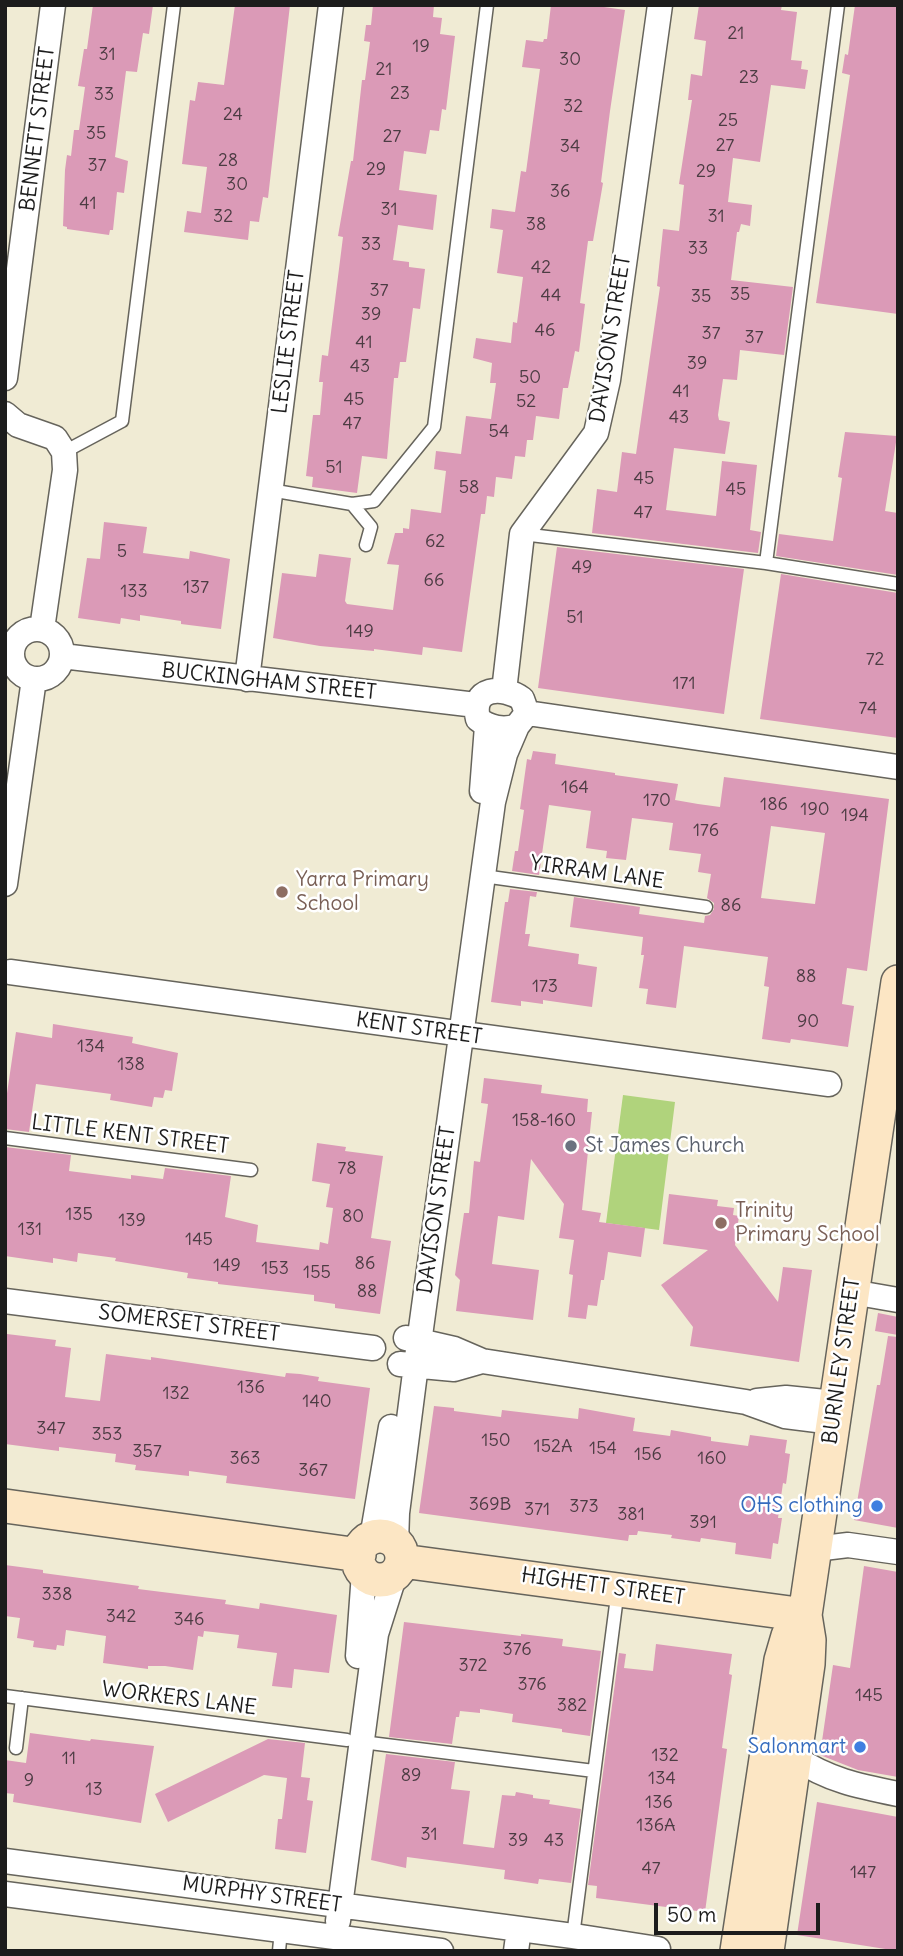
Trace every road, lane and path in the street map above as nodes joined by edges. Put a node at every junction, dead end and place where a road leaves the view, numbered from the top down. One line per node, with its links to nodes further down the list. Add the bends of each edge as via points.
1 (53, 5): 7 (street, BENNETT STREET)
2 (174, 5): 9 (lane, via 122,421)
3 (331, 5): 10 (street, LESLIE STREET)
4 (487, 5): 11 (lane, via 434,427 374,501)
5 (660, 5): 12 (street, DAVISON STREET, via 608,380 596,433)
6 (838, 5): 14 (lane)
7 (5, 378)
8 (5, 414): 9 (street, via 18,425 55,439)
9 (64, 452): 16 (street)
10 (270, 490): 11 (lane); 20 (street, LESLIE STREET)
11 (352, 503): 13 (lane, via 371,527)
12 (522, 534): 14 (lane); 21 (street, DAVISON STREET)
13 (366, 545)
14 (766, 563): 15 (lane)
15 (898, 584)
16 (42, 629): 17 (street, via 27,630); 18 (street, via 59,642)
17 (9, 646): 19 (street, via 20,673)
18 (62, 656): 19 (street, via 49,676); 20 (street, BUCKINGHAM STREET)
19 (34, 678): 25 (street)
20 (247, 678): 22 (street, BUCKINGHAM STREET)
21 (504, 691): 22 (street, via 484,694); 23 (street, via 522,699)
22 (482, 715): 23 (street, via 503,728); 26 (street, DAVISON STREET)
23 (522, 720): 24 (street); 26 (street, DAVISON STREET, via 499,774)
24 (898, 767)
25 (17, 811): 27 (street)
26 (477, 876): 28 (lane, YIRRAM LANE); 31 (street, DAVISON STREET)
27 (5, 884)
28 (706, 907)
29 (7, 971): 31 (street, KENT STREET)
30 (898, 982): 32 (main road, BURNLEY STREET)
31 (454, 1035): 33 (street, KENT STREET); 39 (street, DAVISON STREET)
32 (893, 1053): 36 (main road, BURNLEY STREET)
33 (829, 1084)
34 (5, 1138): 35 (lane, LITTLE KENT STREET)
35 (251, 1170)
36 (852, 1292): 37 (street); 43 (main road, BURNLEY STREET)
37 (898, 1300)
38 (5, 1301): 40 (street, SOMERSET STREET)
39 (412, 1339): 41 (street, via 454,1349); 42 (street, DAVISON STREET)
40 (373, 1348)
41 (482, 1362): 42 (street, via 454,1369); 43 (street, via 746,1402 786,1398)
42 (408, 1364): 47 (street, DAVISON STREET, via 382,1485)
43 (834, 1413): 45 (main road, BURNLEY STREET)
44 (5, 1506): 47 (main road, HIGHETT STREET)
45 (815, 1549): 46 (street, via 848,1545); 49 (main road, BURNLEY STREET)
46 (898, 1552)
47 (381, 1557): 48 (main road, HIGHETT STREET); 52 (street, DAVISON STREET, via 361,1632)
48 (618, 1589): 49 (main road, HIGHETT STREET); 55 (lane)
49 (805, 1615): 54 (main road, BURNLEY STREET, via 808,1664); 68 (main road, BURNLEY STREET, via 788,1636 781,1660)
50 (5, 1696): 51 (lane, WORKERS LANE)
51 (22, 1698): 52 (lane, WORKERS LANE); 53 (lane)
52 (355, 1741): 55 (lane, WORKERS LANE); 61 (street, DAVISON STREET)
53 (16, 1748)
54 (794, 1757): 56 (street); 58 (main road, BURNLEY STREET)
55 (594, 1771): 63 (lane)
56 (846, 1784): 57 (street); 58 (street, via 810,1787)
57 (898, 1794)
58 (788, 1799): 69 (main road, BURNLEY STREET)
59 (5, 1861): 61 (street, MURPHY STREET)
60 (5, 1894): 64 (street, MURPHY STREET)
61 (332, 1904): 62 (street, DAVISON STREET); 65 (street, MURPHY STREET)
62 (328, 1936): 64 (street, MURPHY STREET); 66 (street, MURPHY STREET)
63 (573, 1936): 65 (street, MURPHY STREET); 67 (street, MURPHY STREET)
64 (280, 1940)
65 (517, 1940)
66 (441, 1951)
67 (658, 1951)
68 (737, 1951)
69 (767, 1951)

